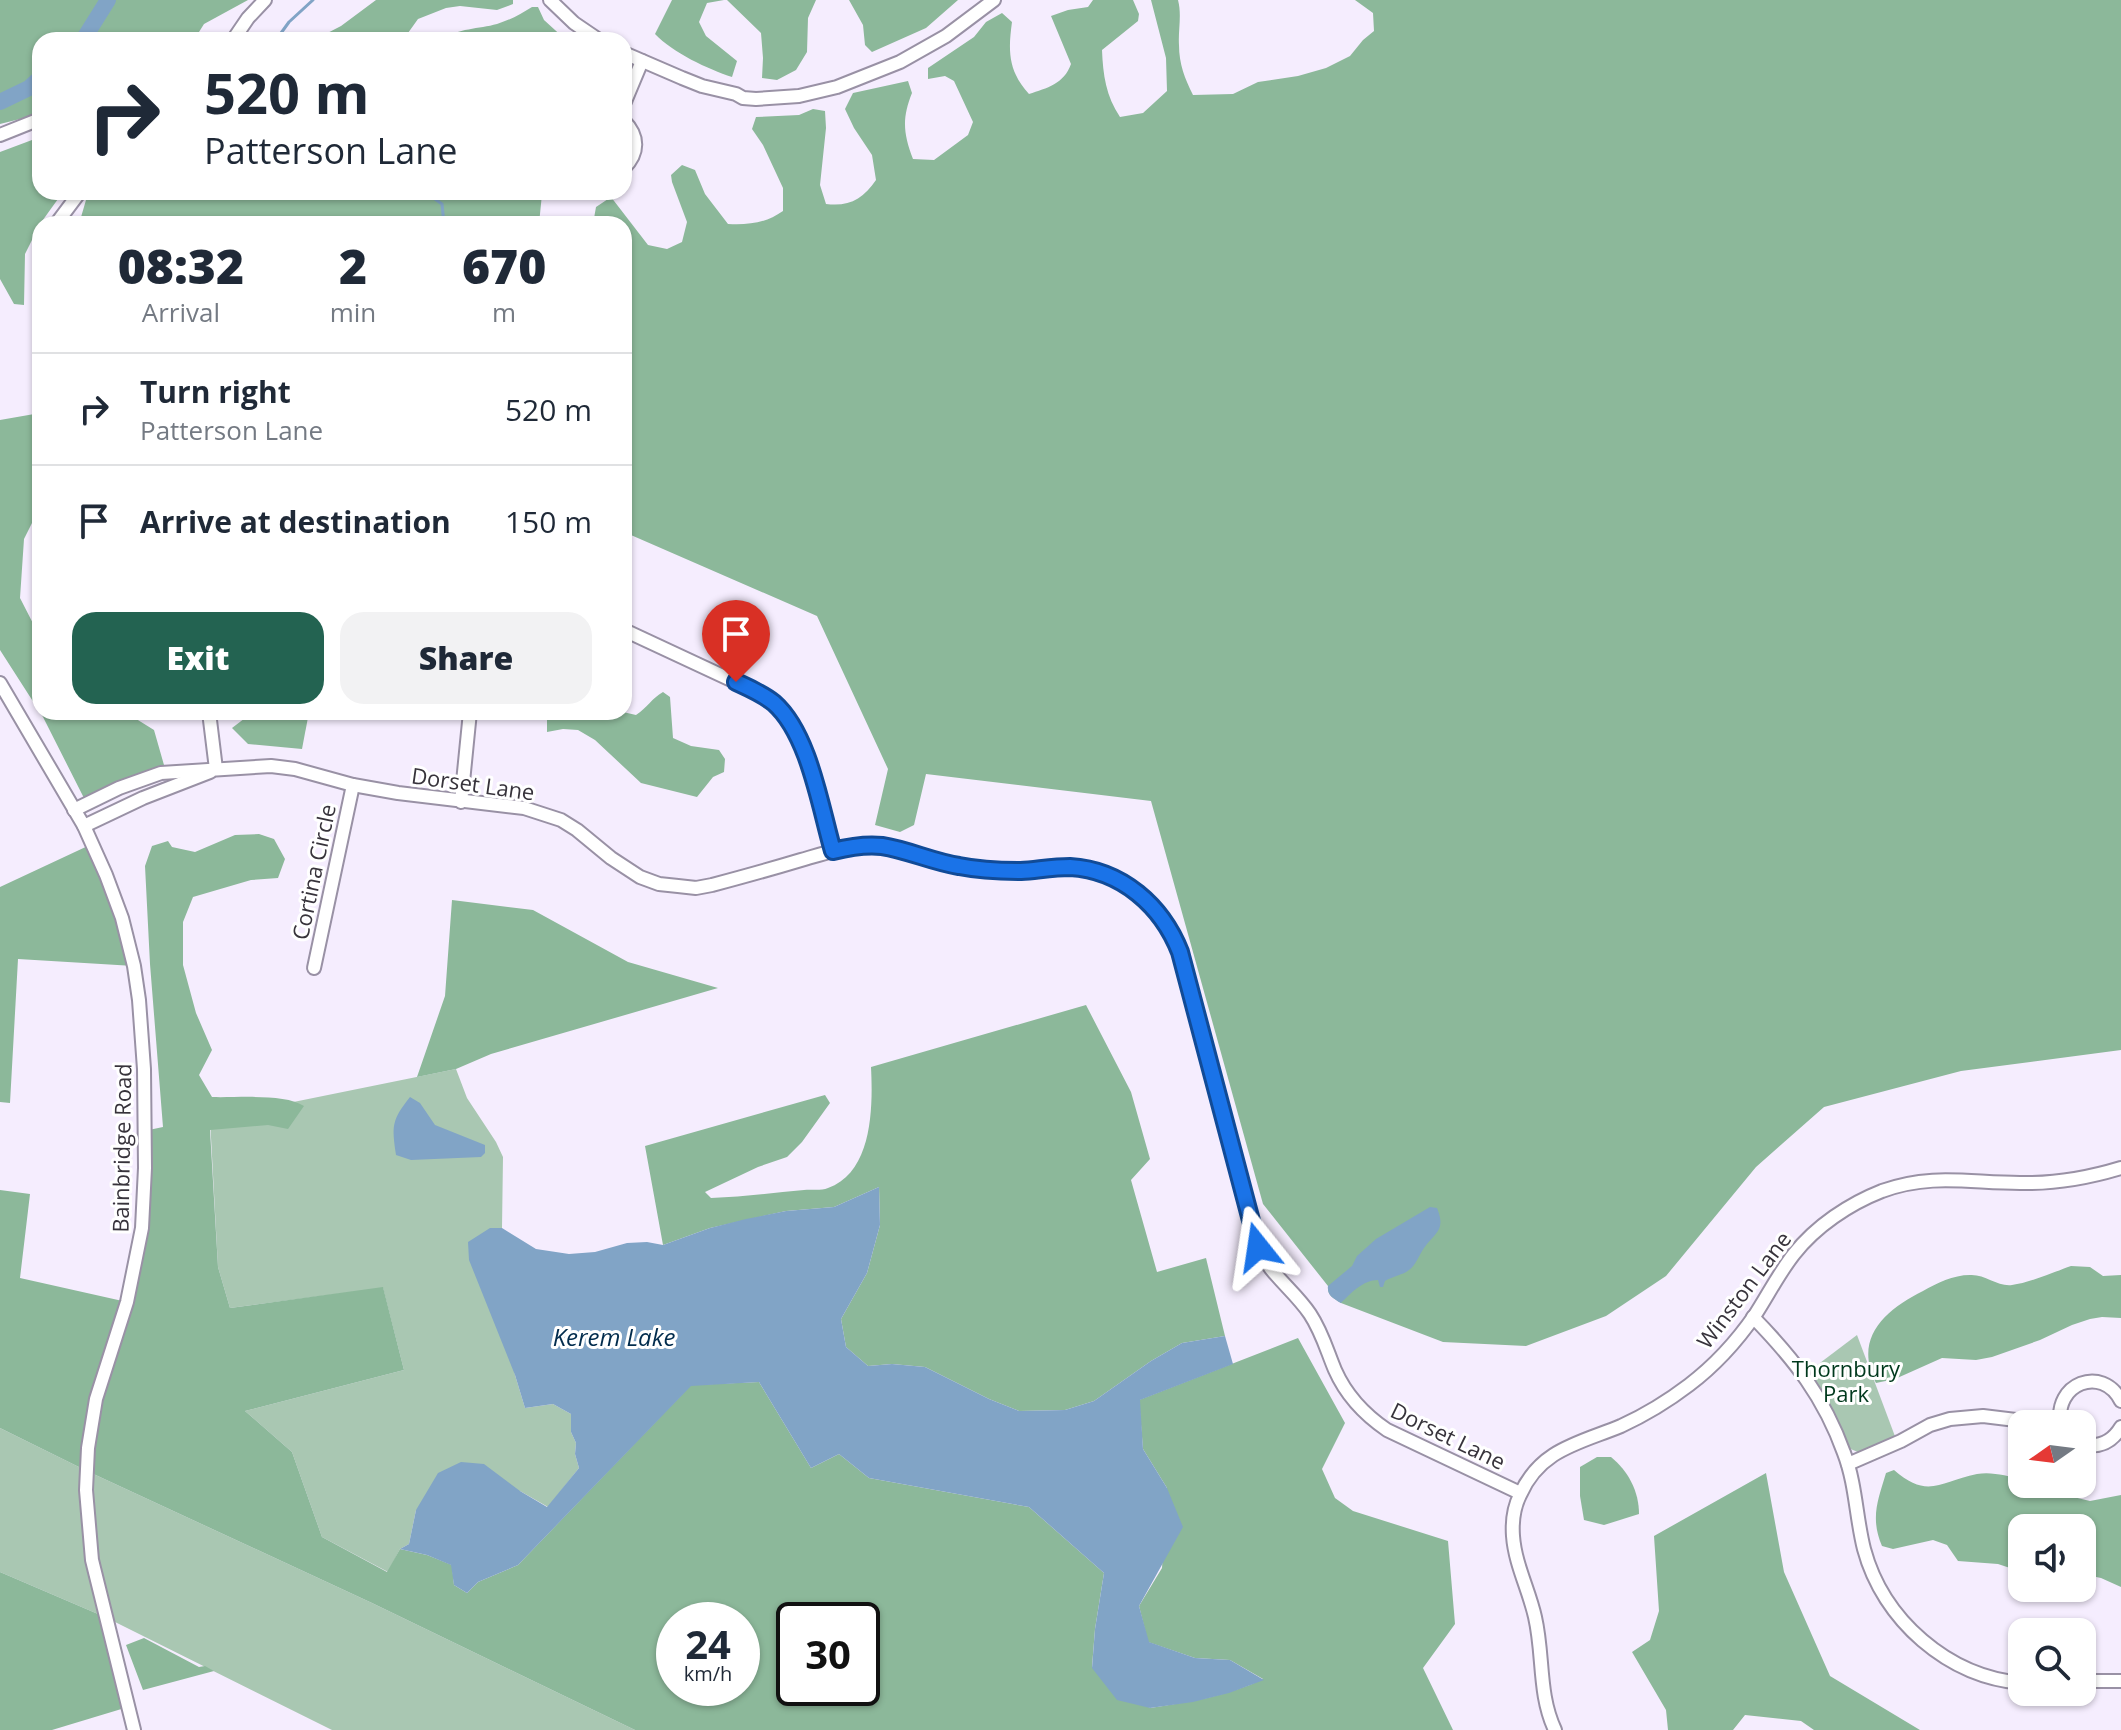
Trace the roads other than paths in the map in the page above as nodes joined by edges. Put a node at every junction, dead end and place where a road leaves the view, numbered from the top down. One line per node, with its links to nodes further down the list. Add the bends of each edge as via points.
1 (265, 0): 4 (street)
2 (550, 0): 5 (street)
3 (994, 0): 7 (street, via 900,62 799,96 743,98)
4 (238, 32)
5 (587, 32)
6 (632, 57): 7 (street)
7 (642, 61): 8 (street)
8 (632, 85)
9 (32, 122): 11 (street)
10 (632, 131): 12 (street)
11 (0, 135)
12 (632, 159)
13 (632, 634): 24 (street, via 757,692 781,710 799,735)
14 (0, 683): 22 (street, Bainbridge Road)
15 (210, 720): 17 (street)
16 (469, 720): 21 (street)
17 (216, 769): 18 (street, Dorset Lane, via 161,773); 19 (street, Dorset Lane, via 271,766); 20 (street, Dorset Lane)
18 (136, 782): 20 (street); 22 (street, Dorset Lane)
19 (353, 785): 21 (street, Dorset Lane); 25 (street, Cortina Circle)
20 (143, 798): 23 (street, Dorset Lane)
21 (461, 802): 24 (street, Dorset Lane, via 524,808 551,817 640,877 659,884 712,885)
22 (74, 810): 23 (street, Bainbridge Road)
23 (84, 826): 38 (street, Bainbridge Road, via 122,918 137,982 143,1042 142,1228 127,1302 96,1399 86,1490 95,1576)
24 (833, 851): 34 (street, Dorset Lane, via 882,846 974,868 1085,869 1117,880 1146,899 1180,952 1262,1257 1315,1322 1342,1383 1373,1421)
25 (314, 968)
26 (2121, 1168): 27 (street, Winston Lane, via 2064,1181 2018,1184 1933,1179 1881,1192 1835,1216 1808,1238)
27 (1753, 1317): 33 (street, via 1809,1382); 34 (street, Winston Lane, via 1690,1384 1636,1419 1561,1449 1534,1472)
28 (2121, 1401): 29 (street, via 2103,1383 2083,1382 2067,1393)
29 (2060, 1410)
30 (2008, 1419): 33 (street, via 1950,1419)
31 (2121, 1427): 32 (street, via 2109,1441)
32 (2096, 1445)
33 (1848, 1464): 35 (street, via 1864,1551 1897,1615 1953,1662)
34 (1520, 1493): 39 (street, via 1514,1545 1535,1615 1544,1699)
35 (2008, 1681)
36 (2096, 1681): 37 (street)
37 (2121, 1681)
38 (134, 1730)
39 (1555, 1730)

